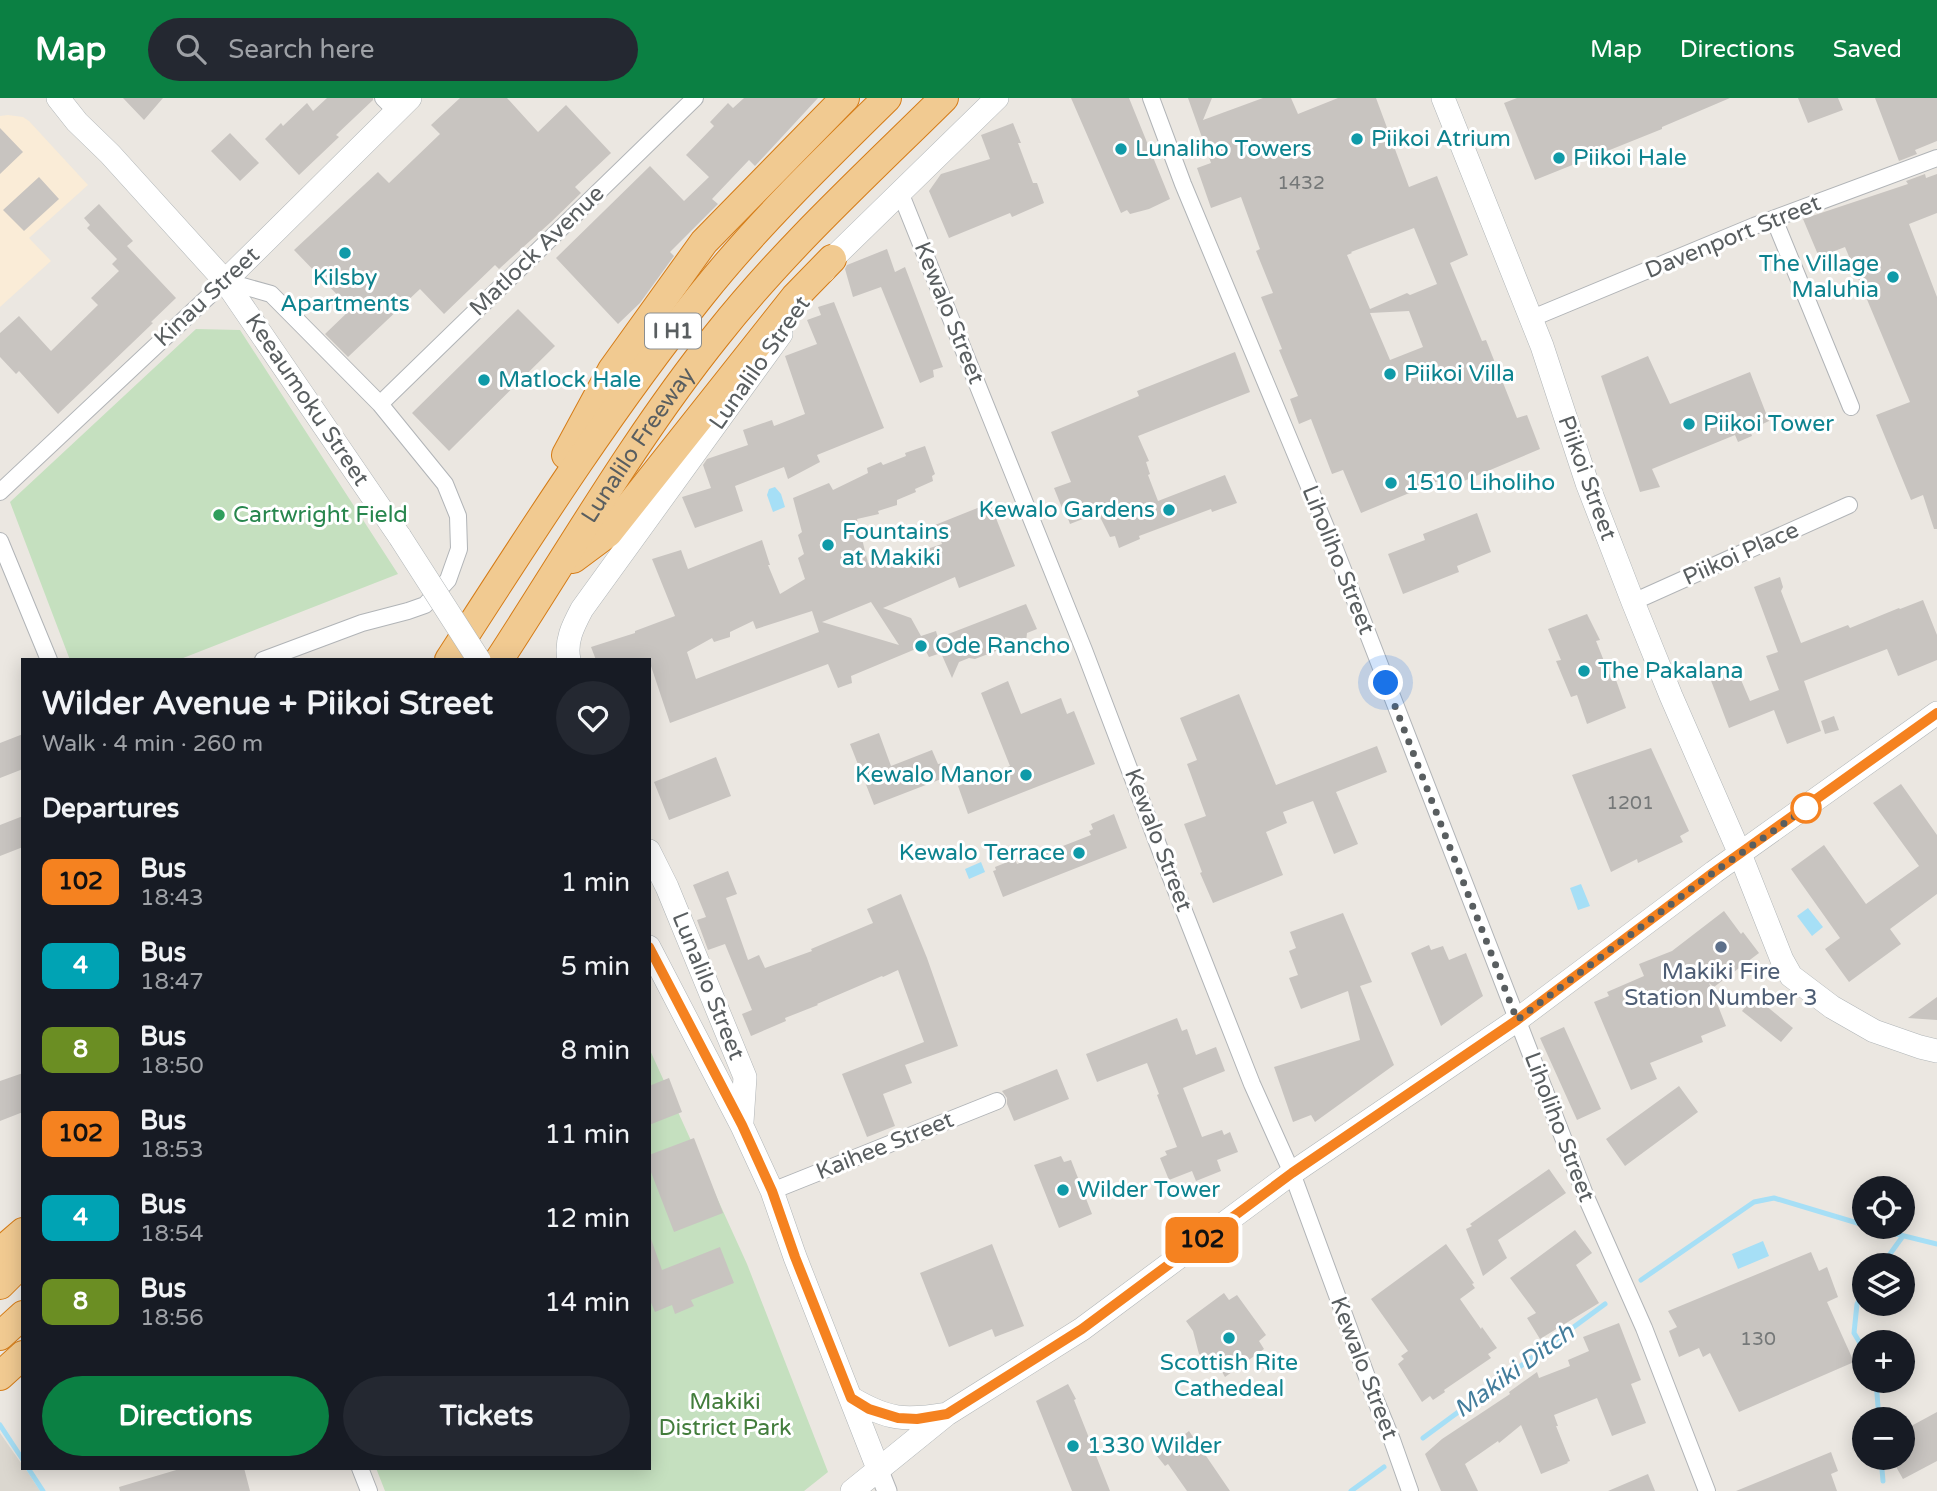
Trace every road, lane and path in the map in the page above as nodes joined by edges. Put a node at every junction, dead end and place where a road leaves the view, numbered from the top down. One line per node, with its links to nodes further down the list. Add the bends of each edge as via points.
1 (58, 98): 14 (main road, Keeaumoku Street)
2 (695, 98): 16 (street, Matlock Avenue)
3 (845, 98): 22 (highway, via 704,242 611,370)
4 (887, 98): 22 (highway, Lunalilo Freeway / I H1, via 772,214 702,293 569,476)
5 (944, 98): 21 (highway, Lunalilo Freeway / I H1, via 831,209 717,335 653,422)
6 (997, 98): 11 (main road, Lunalilo Street)
7 (1151, 98): 36 (street, Liholiho Street, via 1335,549)
8 (1443, 98): 15 (main road, Piikoi Street)
9 (397, 103): 14 (main road, Kinau Street)
10 (1937, 158): 12 (street, Davenport Street)
11 (900, 192): 13 (main road, Lunalilo Street); 40 (street, Kewalo Street, via 1252,1084)
12 (1774, 219): 15 (street, Davenport Street); 17 (street)
13 (832, 259): 21 (highway, via 795,297 608,533); 29 (main road, Lunalilo Street, via 582,610 568,642)
14 (226, 281): 16 (street, Keeaumoku Street, via 271,294); 18 (street, Kinau Street); 27 (main road, Keeaumoku Street, bridge)
15 (1530, 319): 23 (main road, Piikoi Street)
16 (380, 404): 25 (street, Keeaumoku Street, via 444,484 458,516 459,550 447,580 425,605 362,622)
17 (1851, 407)
18 (0, 492)
19 (1849, 505): 23 (street, Piikoi Place)
20 (0, 541): 24 (street)
21 (557, 571): 28 (highway, Lunalilo Freeway / I H1)
22 (492, 592): 26 (highway, Lunalilo Freeway / I H1)
23 (1633, 602): 31 (main road, Piikoi Street)
24 (48, 658)
25 (269, 658)
26 (450, 658)
27 (478, 658)
28 (500, 658)
29 (569, 658)
30 (1937, 713): 31 (main road)
31 (1740, 854): 36 (main road); 37 (main road, Piikoi Street, via 1791,976 1874,1031)
32 (651, 855): 34 (main road, Lunalilo Street)
33 (651, 951): 35 (main road)
34 (699, 965): 35 (main road); 39 (main road, Lunalilo Street, via 745,1077)
35 (667, 979): 39 (main road)
36 (1517, 1020): 40 (main road); 57 (street, Liholiho Street)
37 (1937, 1051)
38 (997, 1101): 41 (street, Kaihee Street)
39 (742, 1125): 41 (main road)
40 (1292, 1173): 51 (main road, via 1082,1329); 56 (street, Kewalo Street)
41 (772, 1191): 50 (main road)
42 (21, 1234): 43 (highway)
43 (0, 1252)
44 (21, 1264): 45 (highway)
45 (0, 1285)
46 (21, 1317): 47 (highway)
47 (0, 1336)
48 (21, 1357): 49 (highway)
49 (0, 1376)
50 (851, 1398): 51 (main road, via 898,1418); 53 (main road)
51 (947, 1414): 53 (main road)
52 (361, 1470): 54 (street)
53 (883, 1481): 55 (main road)
54 (369, 1491)
55 (852, 1491)
56 (1409, 1491)
57 (1707, 1491)

